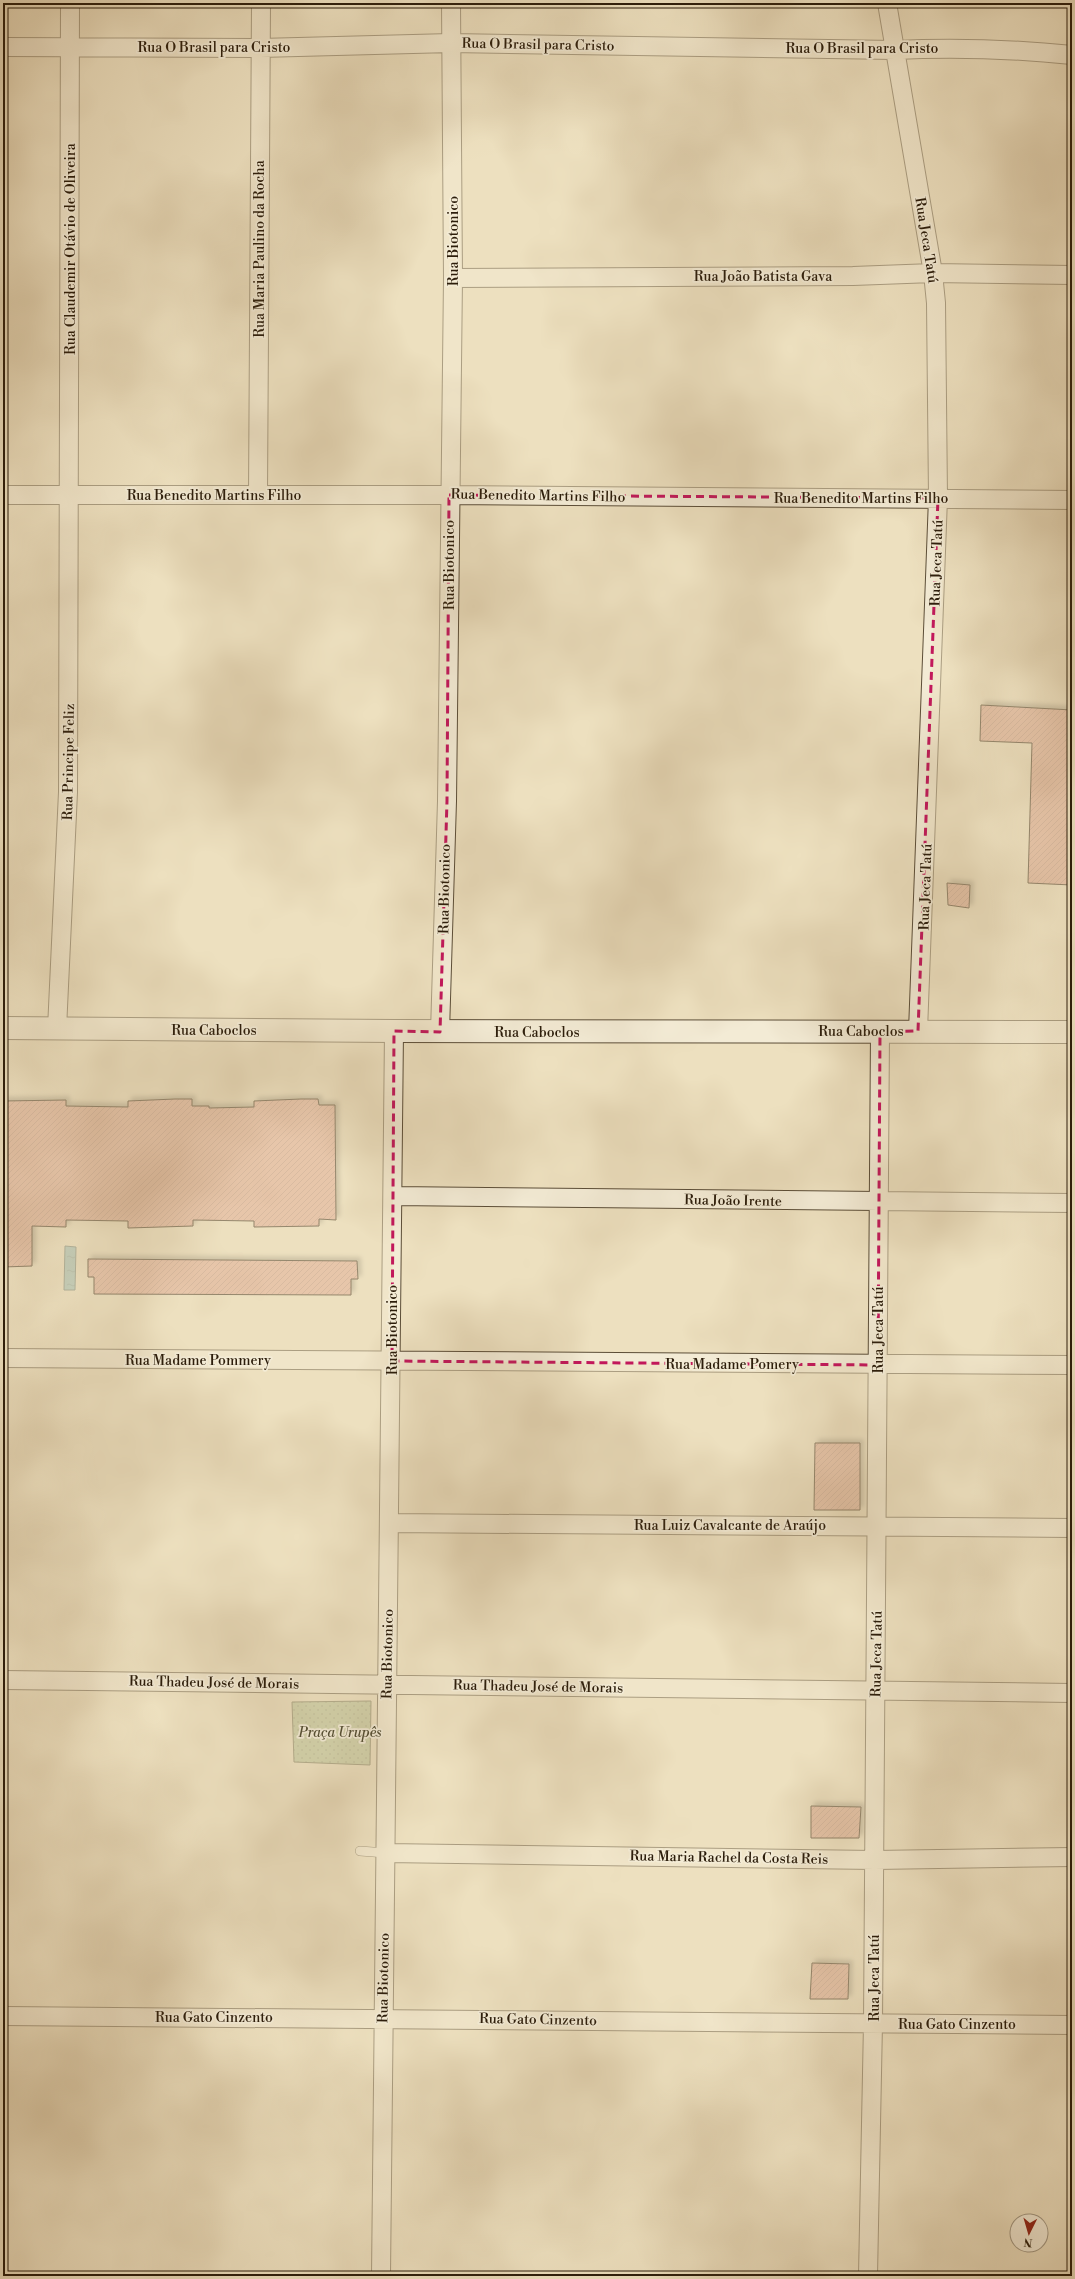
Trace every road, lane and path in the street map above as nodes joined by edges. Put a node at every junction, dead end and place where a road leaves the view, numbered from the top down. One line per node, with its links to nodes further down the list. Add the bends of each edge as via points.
1 (70, 3): 7 (street, Rua Claudemir Otávio de Oliveira)
2 (261, 3): 8 (street, Rua Maria Paulino da Rocha)
3 (451, 3): 5 (street, Rua Biotonico)
4 (887, 3): 9 (street, Rua Jeca Tatú)
5 (451, 43): 8 (street, Rua O Brasil para Cristo); 9 (street, Rua O Brasil para Cristo); 13 (street, Rua Biotonico)
6 (3, 47): 7 (street, Rua O Brasil para Cristo)
7 (70, 48): 8 (street, Rua O Brasil para Cristo); 16 (street, Rua Claudemir Otávio de Oliveira)
8 (260, 48): 17 (street, Rua Maria Paulino da Rocha)
9 (895, 50): 10 (street, Rua O Brasil para Cristo, via 985,49); 11 (street, Rua Jeca Tatú)
10 (1072, 55)
11 (933, 273): 12 (street, Rua João Batista Gava); 13 (street, Rua João Batista Gava, via 853,276); 18 (street, Rua Jeca Tatú, via 938,375)
12 (1072, 275)
13 (453, 278): 14 (street, Rua Biotonico)
14 (449, 494): 17 (street, Rua Benedito Martins Filho); 18 (street, Rua Benedito Martins Filho); 24 (street, Rua Biotonico, via 447,801)
15 (3, 495): 16 (street, Rua Benedito Martins Filho)
16 (70, 495): 17 (street, Rua Benedito Martins Filho); 21 (street, Rua Principe Feliz, via 68,792)
17 (258, 495)
18 (938, 498): 19 (street, Rua Benedito Martins Filho); 22 (street, Rua Jeca Tatú)
19 (1072, 500)
20 (3, 1028): 21 (street, Rua Caboclos)
21 (57, 1029): 23 (street, Rua Caboclos)
22 (918, 1031): 25 (street, Rua Caboclos); 26 (street, Rua Caboclos)
23 (394, 1032): 24 (street, Rua Caboclos); 27 (street, Rua Biotonico)
24 (440, 1032): 25 (street, Rua Caboclos)
25 (880, 1032): 28 (street, Rua Jeca Tatú)
26 (1072, 1032)
27 (394, 1196): 28 (street, Rua João Irente); 31 (street, Rua Biotonico)
28 (879, 1202): 29 (street, Rua João Irente); 32 (street, Rua Jeca Tatú)
29 (1072, 1202)
30 (3, 1358): 31 (street, Rua Madame Pommery)
31 (392, 1361): 32 (street, Rua Madame Pomery); 34 (street, Rua Biotonico)
32 (878, 1365): 33 (street, Rua Madame Pomery); 35 (street, Rua Jeca Tatú)
33 (1072, 1365)
34 (389, 1523): 35 (street, Rua Luiz Cavalcante de Araújo); 38 (street, Rua Biotonico)
35 (877, 1526): 36 (street, Rua Luiz Cavalcante de Araújo); 39 (street, Rua Jeca Tatú)
36 (1072, 1528)
37 (3, 1680): 38 (street, Rua Thadeu José de Morais)
38 (387, 1684): 39 (street, Rua Thadeu José de Morais); 42 (street, Rua Biotonico)
39 (875, 1692): 40 (street, Rua Thadeu José de Morais); 44 (street, Rua Jeca Tatú)
40 (1072, 1693)
41 (360, 1851): 42 (lane)
42 (386, 1852): 44 (street, Rua Maria Rachel da Costa Reis); 46 (street, Rua Biotonico)
43 (1072, 1857): 44 (street, Rua Maria Rachel da Costa Reis)
44 (875, 1860): 47 (street, Rua Jeca Tatú)
45 (3, 2016): 46 (street, Rua Gato Cinzento)
46 (382, 2018): 47 (street, Rua Gato Cinzento); 49 (street, Rua Biotonico)
47 (874, 2023): 48 (street, Rua Gato Cinzento); 50 (street, Rua Jeca Tatú)
48 (1072, 2025)
49 (381, 2276)
50 (868, 2276)

